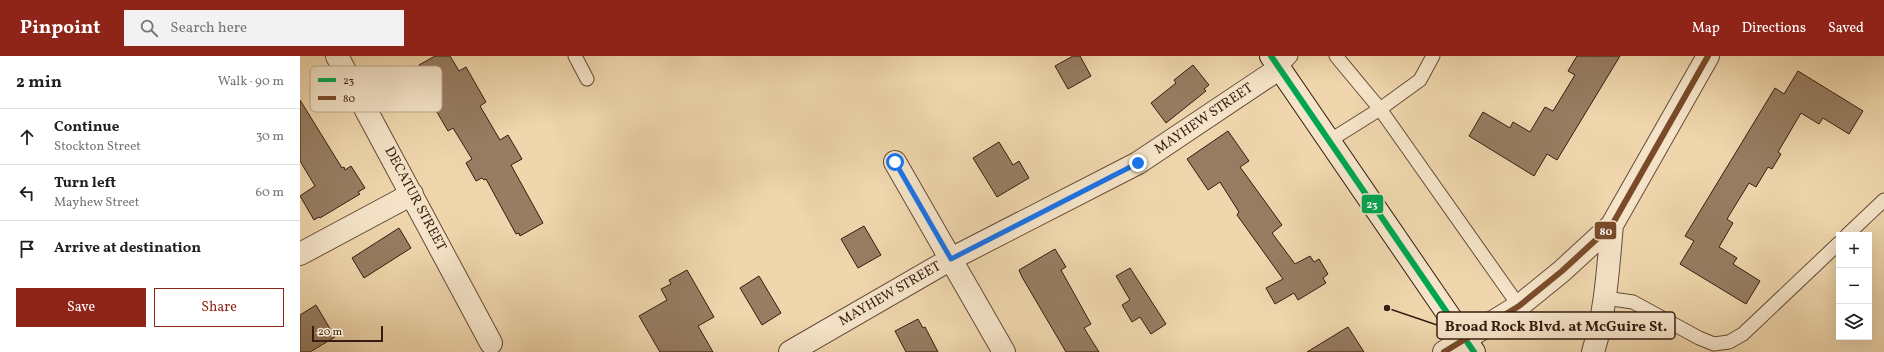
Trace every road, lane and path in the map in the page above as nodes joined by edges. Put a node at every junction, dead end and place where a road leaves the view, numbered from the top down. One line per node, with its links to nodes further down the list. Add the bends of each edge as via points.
1 (337, 56): 7 (street, DECATUR STREET)
2 (575, 56): 8 (lane)
3 (1336, 56): 9 (lane)
4 (1433, 56): 9 (lane, via 1420,80)
5 (1708, 56): 15 (street)
6 (1281, 60): 11 (street); 19 (street, MAYHEW STREET, via 1138,163)
7 (342, 66)
8 (587, 80)
9 (1380, 109): 11 (lane); 21 (lane)
10 (367, 112): 13 (street, DECATUR STREET)
11 (1330, 141): 23 (street)
12 (895, 162): 19 (street)
13 (412, 194): 18 (street); 22 (street, DECATUR STREET)
14 (1884, 200): 16 (lane)
15 (1612, 225): 20 (street); 21 (street)
16 (1850, 232)
17 (1836, 246): 20 (lane, via 1743,334 1728,342 1714,344 1633,302)
18 (300, 254)
19 (951, 259): 24 (street, MAYHEW STREET); 25 (street)
20 (1605, 298): 27 (street, via 1601,328)
21 (1519, 306): 23 (street)
22 (491, 343)
23 (1469, 346): 26 (street)
24 (790, 352)
25 (1004, 352)
26 (1444, 352)
27 (1593, 352)

